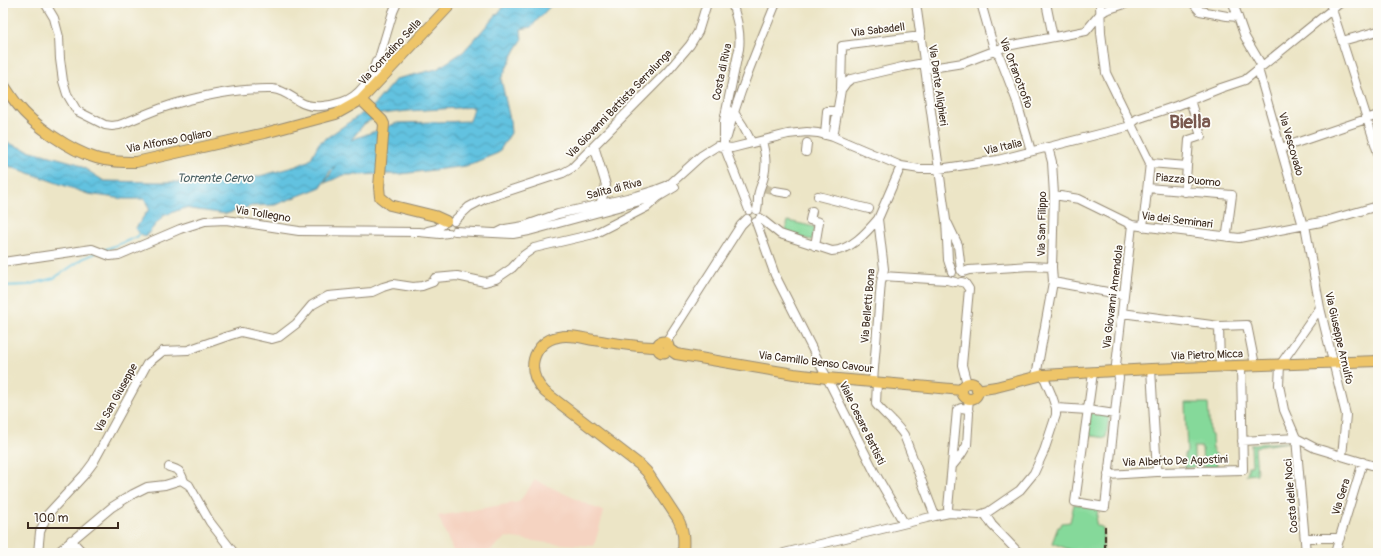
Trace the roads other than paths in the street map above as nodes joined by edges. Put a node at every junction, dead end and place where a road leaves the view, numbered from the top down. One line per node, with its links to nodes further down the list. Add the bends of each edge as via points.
1 (45, 3): 23 (street, via 54,18 67,94 77,111 105,125 119,125 192,99 253,90 279,90 307,105 319,106 341,102 350,99 359,91 371,77)
2 (397, 3): 23 (street)
3 (452, 3): 28 (main road, Via Corradino Sella)
4 (707, 3): 40 (street, Via Giovanni Battista Serralunga, via 698,32 690,45)
5 (732, 3): 41 (street, Costa di Riva, via 740,37 724,121)
6 (916, 3): 19 (street, Via Dante Alighieri)
7 (981, 3): 22 (street, Via Orfanotrofio)
8 (1046, 3): 20 (street)
9 (1100, 3): 16 (street)
10 (1128, 3): 16 (street)
11 (1193, 3): 17 (street, via 1200,11)
12 (1233, 3): 17 (street, Via Vescovado)
13 (1340, 3): 15 (street, Via Italia)
14 (777, 5): 30 (street)
15 (1331, 7): 21 (street); 25 (street, Via Italia)
16 (1100, 14): 20 (street, via 1086,31); 34 (street, via 1106,73)
17 (1238, 17): 25 (street, Via Vescovado)
18 (1378, 31): 21 (street)
19 (921, 36): 24 (street, Via Dante Alighieri); 27 (street, Via Sabadell, via 842,46)
20 (1053, 38): 22 (street, via 1007,46)
21 (1342, 41): 33 (street)
22 (995, 52): 24 (street, via 963,63); 44 (street, Via Orfanotrofio, via 999,55 1016,98)
23 (377, 64): 28 (street, via 381,65 380,70)
24 (925, 66): 27 (street, via 906,66 851,79); 50 (street, Via Dante Alighieri)
25 (1260, 68): 29 (street, Via Italia, via 1245,80); 43 (street, Via Vescovado)
26 (3, 84): 28 (main road, Via Alfonso Ogliaro, via 18,106 69,147 95,158 117,162 136,162 311,122 336,114)
27 (842, 90): 31 (street)
28 (365, 99): 64 (main road, via 382,120 385,130 380,197 390,206 435,216)
29 (1190, 100): 34 (street, Via Italia); 49 (street, via 1201,136 1189,140)
30 (733, 111): 39 (street); 41 (street)
31 (838, 111): 35 (street, via 827,111); 37 (street)
32 (1378, 115): 33 (street)
33 (1367, 118): 43 (street); 46 (street)
34 (1131, 123): 42 (street, Via Italia, via 1127,127); 47 (street)
35 (825, 135): 36 (street, Via Italia); 37 (street, Via Italia)
36 (807, 137): 38 (street, Via Italia, via 788,134); 45 (street)
37 (833, 137): 48 (street, Via Italia)
38 (762, 140): 39 (street, Via Italia); 62 (street, via 766,164)
39 (752, 143): 41 (street, Via Italia, via 732,148)
40 (594, 146): 58 (street, via 606,185); 64 (street, Via Giovanni Battista Serralunga, via 572,168 563,173 484,199)
41 (724, 146): 57 (street, via 688,173 673,189); 58 (street, Salita di Riva, via 717,146 696,160 669,185); 62 (street, Viale Cesare Battisti)
42 (1048, 147): 44 (street, Via Italia); 55 (street, Via San Filippo, via 1052,162)
43 (1281, 148): 66 (street, Via Vescovado)
44 (1031, 151): 50 (street, Via Italia, via 998,160)
45 (806, 152)
46 (1378, 152)
47 (1150, 163): 49 (street); 51 (street)
48 (901, 166): 50 (street, Via Italia); 61 (street)
49 (1187, 166): 53 (street)
50 (938, 169): 63 (street, Via Dante Alighieri)
51 (1148, 188): 53 (street, Piazza Duomo); 67 (street)
52 (775, 191): 54 (street)
53 (1185, 192): 71 (street, Piazza Duomo, via 1232,195 1227,233)
54 (787, 193)
55 (1054, 195): 65 (street, Via dei Seminari, via 1078,199); 75 (street, Via San Filippo)
56 (818, 196): 61 (street)
57 (658, 197): 70 (street, Salita di Riva, via 529,231); 123 (street, Via San Giuseppe, via 647,207 594,234 534,248 501,277 491,281 464,277 435,278 433,282 422,286 393,284 372,292 328,296 312,305 296,324 279,337 272,339 241,332 188,350 163,351 147,364 93,463 47,515 40,532)
58 (600, 205): 70 (street, Salita di Riva, via 558,214)
59 (1378, 206): 66 (street, Via dei Seminari)
60 (812, 211): 72 (street, via 810,220 819,222)
61 (875, 213): 72 (street, via 859,240 841,250 832,251); 78 (street, Via Belletti Bona, via 884,269)
62 (755, 215): 72 (street, via 780,234); 87 (street, via 746,214 747,220); 98 (street, Viale Cesare Battisti, via 775,275)
63 (946, 220): 73 (street); 76 (street, via 958,245)
64 (448, 222): 68 (street, Via Tollegno, via 437,229); 69 (street, via 443,228); 69 (street, via 457,227)
65 (1132, 225): 67 (street, Via dei Seminari); 83 (street, Via Giovanni Amendola)
66 (1304, 225): 71 (street, Via dei Seminari, via 1239,238); 84 (street, Via Giuseppe Arnulfo)
67 (1143, 227): 71 (street, Via dei Seminari)
68 (419, 232): 69 (street, Via Tollegno); 74 (street, Via Tollegno, via 299,231 226,220 205,221 119,255 110,256 92,249)
69 (451, 232): 70 (street, Salita di Riva)
70 (497, 233)
71 (1229, 237)
72 (815, 246)
73 (948, 260): 77 (street); 79 (street, via 946,270)
74 (3, 262)
75 (1052, 267): 76 (street); 82 (street, Via San Filippo)
76 (962, 271): 77 (street, via 955,270); 81 (street, via 964,277)
77 (951, 273): 79 (street); 81 (street, via 951,278)
78 (882, 276): 80 (street); 99 (street, Via Belletti Bona)
79 (941, 276): 80 (street)
80 (929, 279): 81 (street)
81 (958, 282): 100 (street, via 965,283 969,289 962,365)
82 (1053, 282): 83 (street); 97 (street, Via San Filippo)
83 (1124, 295): 85 (street, Via Giovanni Amendola)
84 (1320, 308): 89 (street, Via Giuseppe Arnulfo); 91 (street)
85 (1122, 313): 86 (street); 95 (street, Via Giovanni Amendola)
86 (1219, 326): 90 (street, via 1247,325); 92 (street)
87 (664, 346): 98 (main road, Via Camillo Benso Cavour, via 676,354); 127 (main road, Via Camillo Benso Cavour, via 640,347 558,337 546,341 538,350 534,373 544,392 634,459 647,472 678,519 683,532)
88 (1378, 361): 89 (main road, Via Pietro Micca)
89 (1333, 363): 91 (main road, Via Pietro Micca); 108 (street, Via Giuseppe Arnulfo, via 1346,415)
90 (1255, 365): 91 (main road, Via Pietro Micca); 93 (main road, Via Pietro Micca)
91 (1280, 365): 106 (street, Costa delle Noci, via 1279,385 1284,410)
92 (1220, 366): 93 (main road, Via Pietro Micca); 94 (main road, Via Pietro Micca)
93 (1241, 366): 107 (street)
94 (1151, 369): 95 (main road, Via Pietro Micca); 113 (street)
95 (1117, 372): 96 (main road, Via Pietro Micca); 105 (street, Via Giovanni Amendola, via 1119,378)
96 (1092, 373): 97 (main road, Via Pietro Micca); 104 (street)
97 (1039, 375): 101 (main road, Via Pietro Micca); 103 (street)
98 (827, 378): 99 (main road, Via Camillo Benso Cavour); 119 (street, Viale Cesare Battisti, via 875,473)
99 (875, 382): 100 (main road, Via Camillo Benso Cavour); 118 (street, Via Belletti Bona, via 876,404 904,435)
100 (965, 387): 101 (main road, via 973,384); 102 (main road, via 964,397)
101 (978, 390): 102 (main road, via 976,397)
102 (968, 404): 110 (street, via 967,445); 110 (street, via 957,410)
103 (1056, 408): 104 (street); 117 (street, via 1044,451 1034,473 1020,490)
104 (1088, 410): 105 (street); 114 (street, Via Giovanni Amendola, via 1075,502 1105,507)
105 (1115, 414): 114 (street, Via Giovanni Amendola)
106 (1296, 438): 107 (street); 108 (street, via 1315,448); 120 (street, Costa delle Noci)
107 (1242, 441): 113 (street, Via Alberto De Agostini, via 1243,470)
108 (1342, 456): 109 (street)
109 (1363, 462): 112 (street); 121 (street, Via Gera)
110 (952, 466): 116 (street)
111 (169, 467): 115 (street, via 181,472)
112 (1378, 467)
113 (1157, 472): 114 (street, Via Alberto De Agostini)
114 (1108, 479)
115 (184, 481): 122 (street, via 147,486 112,507); 126 (street, via 189,485 210,522)
116 (949, 513): 117 (street); 118 (street)
117 (985, 514): 129 (street)
118 (935, 516): 119 (street)
119 (904, 522): 128 (street)
120 (1306, 538): 121 (street); 130 (street, Costa delle Noci)
121 (1340, 538): 131 (street, Via Gera)
122 (71, 540): 124 (street); 125 (street)
123 (38, 553)
124 (57, 553)
125 (82, 553)
126 (234, 553)
127 (683, 553)
128 (784, 553)
129 (1019, 553)
130 (1306, 553)
131 (1334, 553)

